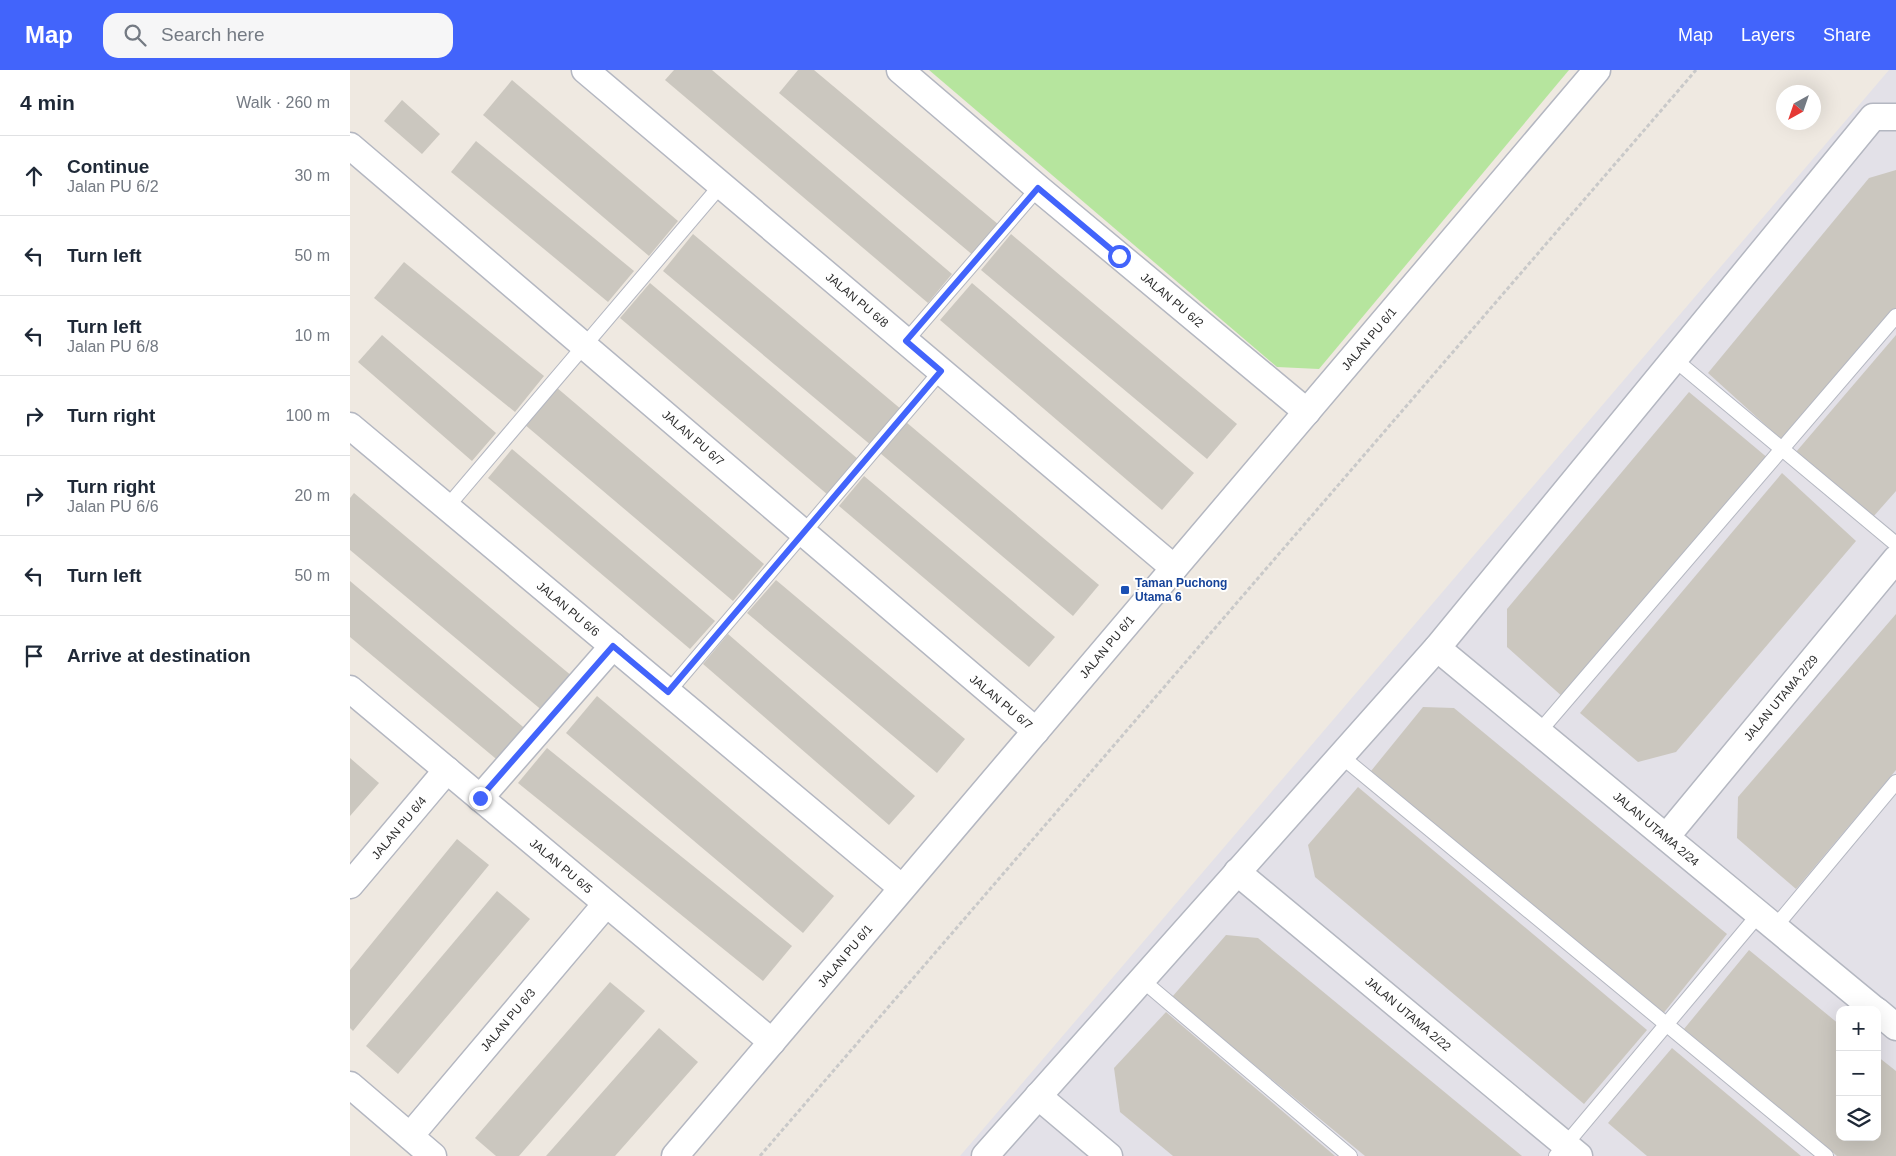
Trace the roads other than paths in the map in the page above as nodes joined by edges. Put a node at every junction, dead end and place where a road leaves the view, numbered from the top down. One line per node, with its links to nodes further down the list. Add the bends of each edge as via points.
1 (585, 70): 6 (street, JALAN PU 6/8)
2 (900, 70): 7 (street, JALAN PU 6/2)
3 (1597, 70): 13 (street, JALAN PU 6/1)
4 (1896, 117): 11 (street, via 1873,117)
5 (350, 146): 10 (street, JALAN PU 6/7)
6 (721, 185): 9 (street, JALAN PU 6/8); 10 (lane)
7 (1038, 188): 9 (lane); 13 (street, JALAN PU 6/2)
8 (1896, 316): 15 (lane)
9 (906, 341): 12 (street, JALAN PU 6/8)
10 (584, 346): 16 (lane); 17 (street, JALAN PU 6/7)
11 (1674, 359): 15 (lane); 22 (street)
12 (941, 371): 17 (lane); 20 (street, JALAN PU 6/8)
13 (1307, 412): 20 (street, JALAN PU 6/1)
14 (350, 426): 16 (street, JALAN PU 6/6)
15 (1781, 449): 18 (lane); 26 (lane)
16 (447, 507): 21 (street, JALAN PU 6/6)
17 (804, 533): 24 (lane); 25 (street, JALAN PU 6/7)
18 (1896, 544)
19 (1896, 559): 31 (street, JALAN UTAMA 2/29)
20 (1174, 568): 25 (street, JALAN PU 6/1)
21 (613, 646): 24 (street, JALAN PU 6/6); 30 (street)
22 (1437, 648): 26 (street, JALAN UTAMA 2/24); 27 (street)
23 (350, 689): 28 (street, JALAN PU 6/5)
24 (668, 692): 34 (street, JALAN PU 6/6)
25 (1036, 731): 34 (street, JALAN PU 6/1)
26 (1539, 732): 31 (street, JALAN UTAMA 2/24)
27 (1341, 756): 32 (street); 40 (lane)
28 (447, 770): 30 (street, JALAN PU 6/5); 33 (street, JALAN PU 6/4)
29 (1896, 782): 36 (lane)
30 (480, 798): 35 (street, JALAN PU 6/5)
31 (1666, 837): 36 (street, JALAN UTAMA 2/24)
32 (1237, 872): 37 (street); 46 (street, JALAN UTAMA 2/22)
33 (350, 885)
34 (902, 888): 42 (street, JALAN PU 6/1)
35 (606, 904): 42 (street, JALAN PU 6/5); 45 (street, JALAN PU 6/3)
36 (1767, 920): 38 (street, JALAN UTAMA 2/24); 40 (lane)
37 (1142, 980): 44 (street); 51 (lane)
38 (1871, 1006)
39 (1881, 1014): 41 (street, JALAN UTAMA 2/24)
40 (1666, 1025): 46 (lane); 52 (lane)
41 (1896, 1027)
42 (772, 1042): 48 (street, JALAN PU 6/1)
43 (350, 1085): 45 (street)
44 (1038, 1096): 49 (street); 50 (street)
45 (410, 1136): 47 (street)
46 (1567, 1152)
47 (433, 1156)
48 (675, 1156)
49 (985, 1156)
50 (1109, 1156)
51 (1350, 1156)
52 (1826, 1156)

